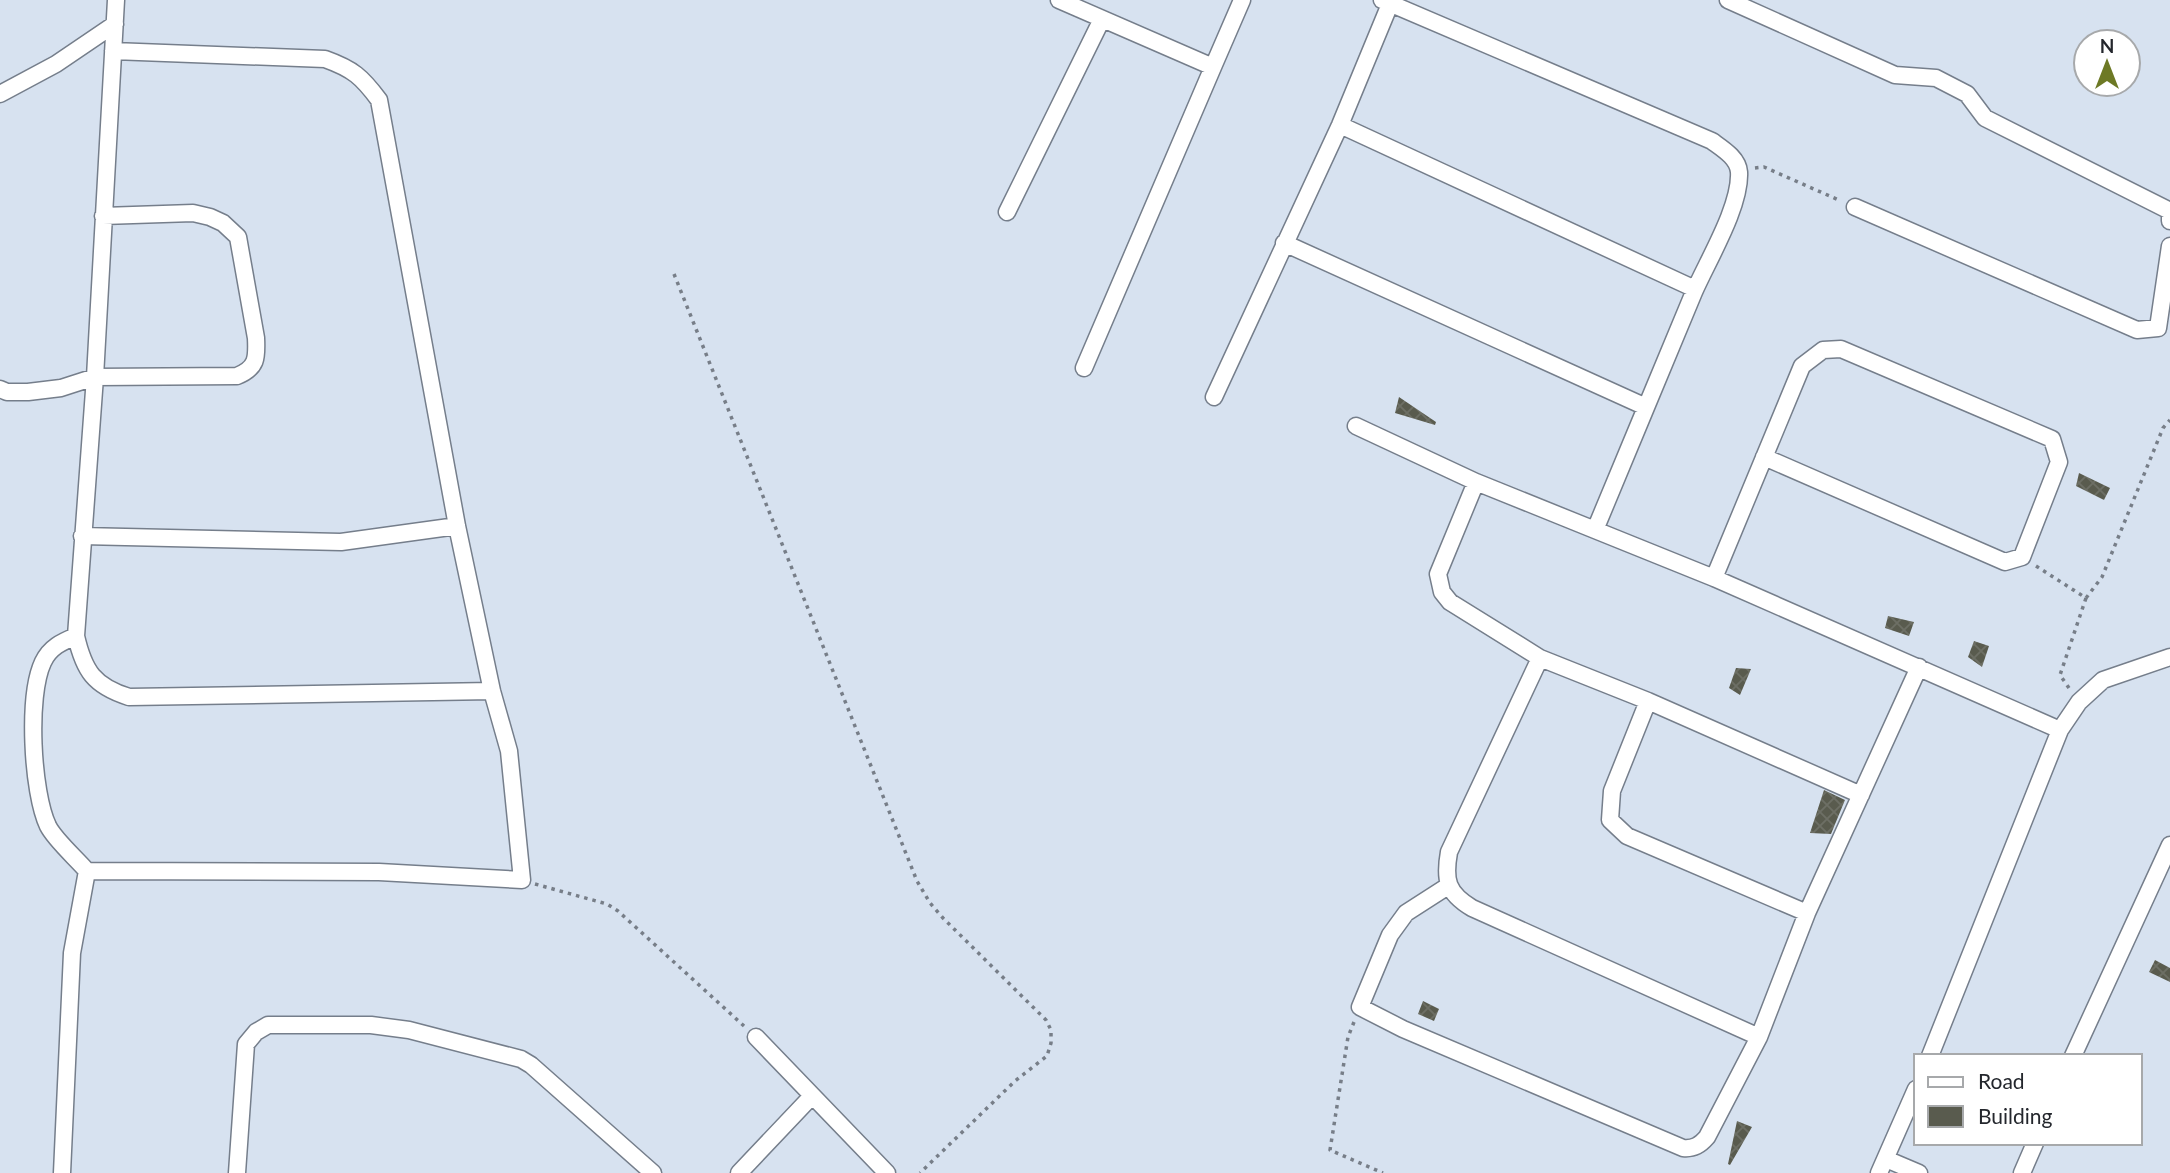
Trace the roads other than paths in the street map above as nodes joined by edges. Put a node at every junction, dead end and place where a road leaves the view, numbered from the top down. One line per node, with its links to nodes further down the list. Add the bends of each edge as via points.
1 (116, 0): 7 (street)
2 (1059, 0): 6 (street)
3 (1242, 0): 9 (street)
4 (1728, 0): 13 (street, via 1895,75 1936,78 1967,94 1984,118)
5 (1386, 2): 11 (street); 19 (street, via 1712,141 1733,159 1739,170 1738,187)
6 (1102, 19): 9 (street); 14 (street)
7 (115, 24): 8 (street); 10 (street)
8 (113, 51): 15 (street); 28 (street, via 325,59 364,79 379,100)
9 (1213, 67): 20 (street)
10 (0, 94)
11 (1340, 125): 17 (street); 19 (street)
12 (1855, 207): 18 (street, via 2137,330 2158,328)
13 (2170, 211): 16 (street)
14 (1007, 212)
15 (103, 216): 21 (street); 21 (street, via 193,213 223,223 238,237 257,352 254,364 237,376)
16 (2170, 221)
17 (1284, 243): 23 (street); 24 (street)
18 (2170, 246)
19 (1695, 289): 24 (street)
20 (1084, 368)
21 (95, 377): 22 (street, via 28,392); 30 (street)
22 (0, 388)
23 (1214, 397)
24 (1646, 407): 29 (street)
25 (1356, 426): 27 (street)
26 (1764, 457): 26 (street, via 1802,366 1823,350 1841,349 2052,439 2059,462 2022,557 2005,562); 31 (street)
27 (1476, 482): 29 (street); 34 (street, via 1438,582 1450,602)
28 (457, 526): 30 (street, via 341,542); 36 (street)
29 (1595, 530): 31 (street)
30 (82, 537): 32 (street)
31 (1714, 578): 35 (street)
32 (76, 636): 36 (street, via 81,658 93,677 108,691 129,697); 41 (street, via 57,643 43,662 34,698 34,753 37,791 48,828)
33 (2170, 657): 38 (street, via 2103,680 2079,702)
34 (1540, 658): 37 (street); 42 (street, via 1449,852)
35 (1920, 667): 38 (street); 39 (street)
36 (492, 691): 41 (street, via 509,751 522,880 379,872)
37 (1648, 701): 39 (street); 43 (street, via 1612,791 1610,820 1627,836)
38 (2060, 730): 46 (street)
39 (1861, 795): 43 (street)
40 (2170, 845): 47 (street)
41 (87, 871): 52 (street, via 72,953)
42 (1448, 886): 45 (street, via 1472,908); 45 (street, via 1406,913 1390,935 1360,1007 1689,1149 1707,1137)
43 (1807, 913): 45 (street)
44 (756, 1037): 49 (street)
45 (1759, 1037)
46 (1931, 1054)
47 (2074, 1054)
48 (1914, 1094): 51 (street)
49 (811, 1097): 55 (street); 56 (street)
50 (2034, 1145): 58 (street)
51 (1883, 1166): 57 (street)
52 (62, 1173)
53 (237, 1173): 54 (street, via 246,1044 268,1025 371,1025 409,1030 521,1059)
54 (653, 1173)
55 (739, 1173)
56 (887, 1173)
57 (1919, 1173)
58 (2022, 1173)

